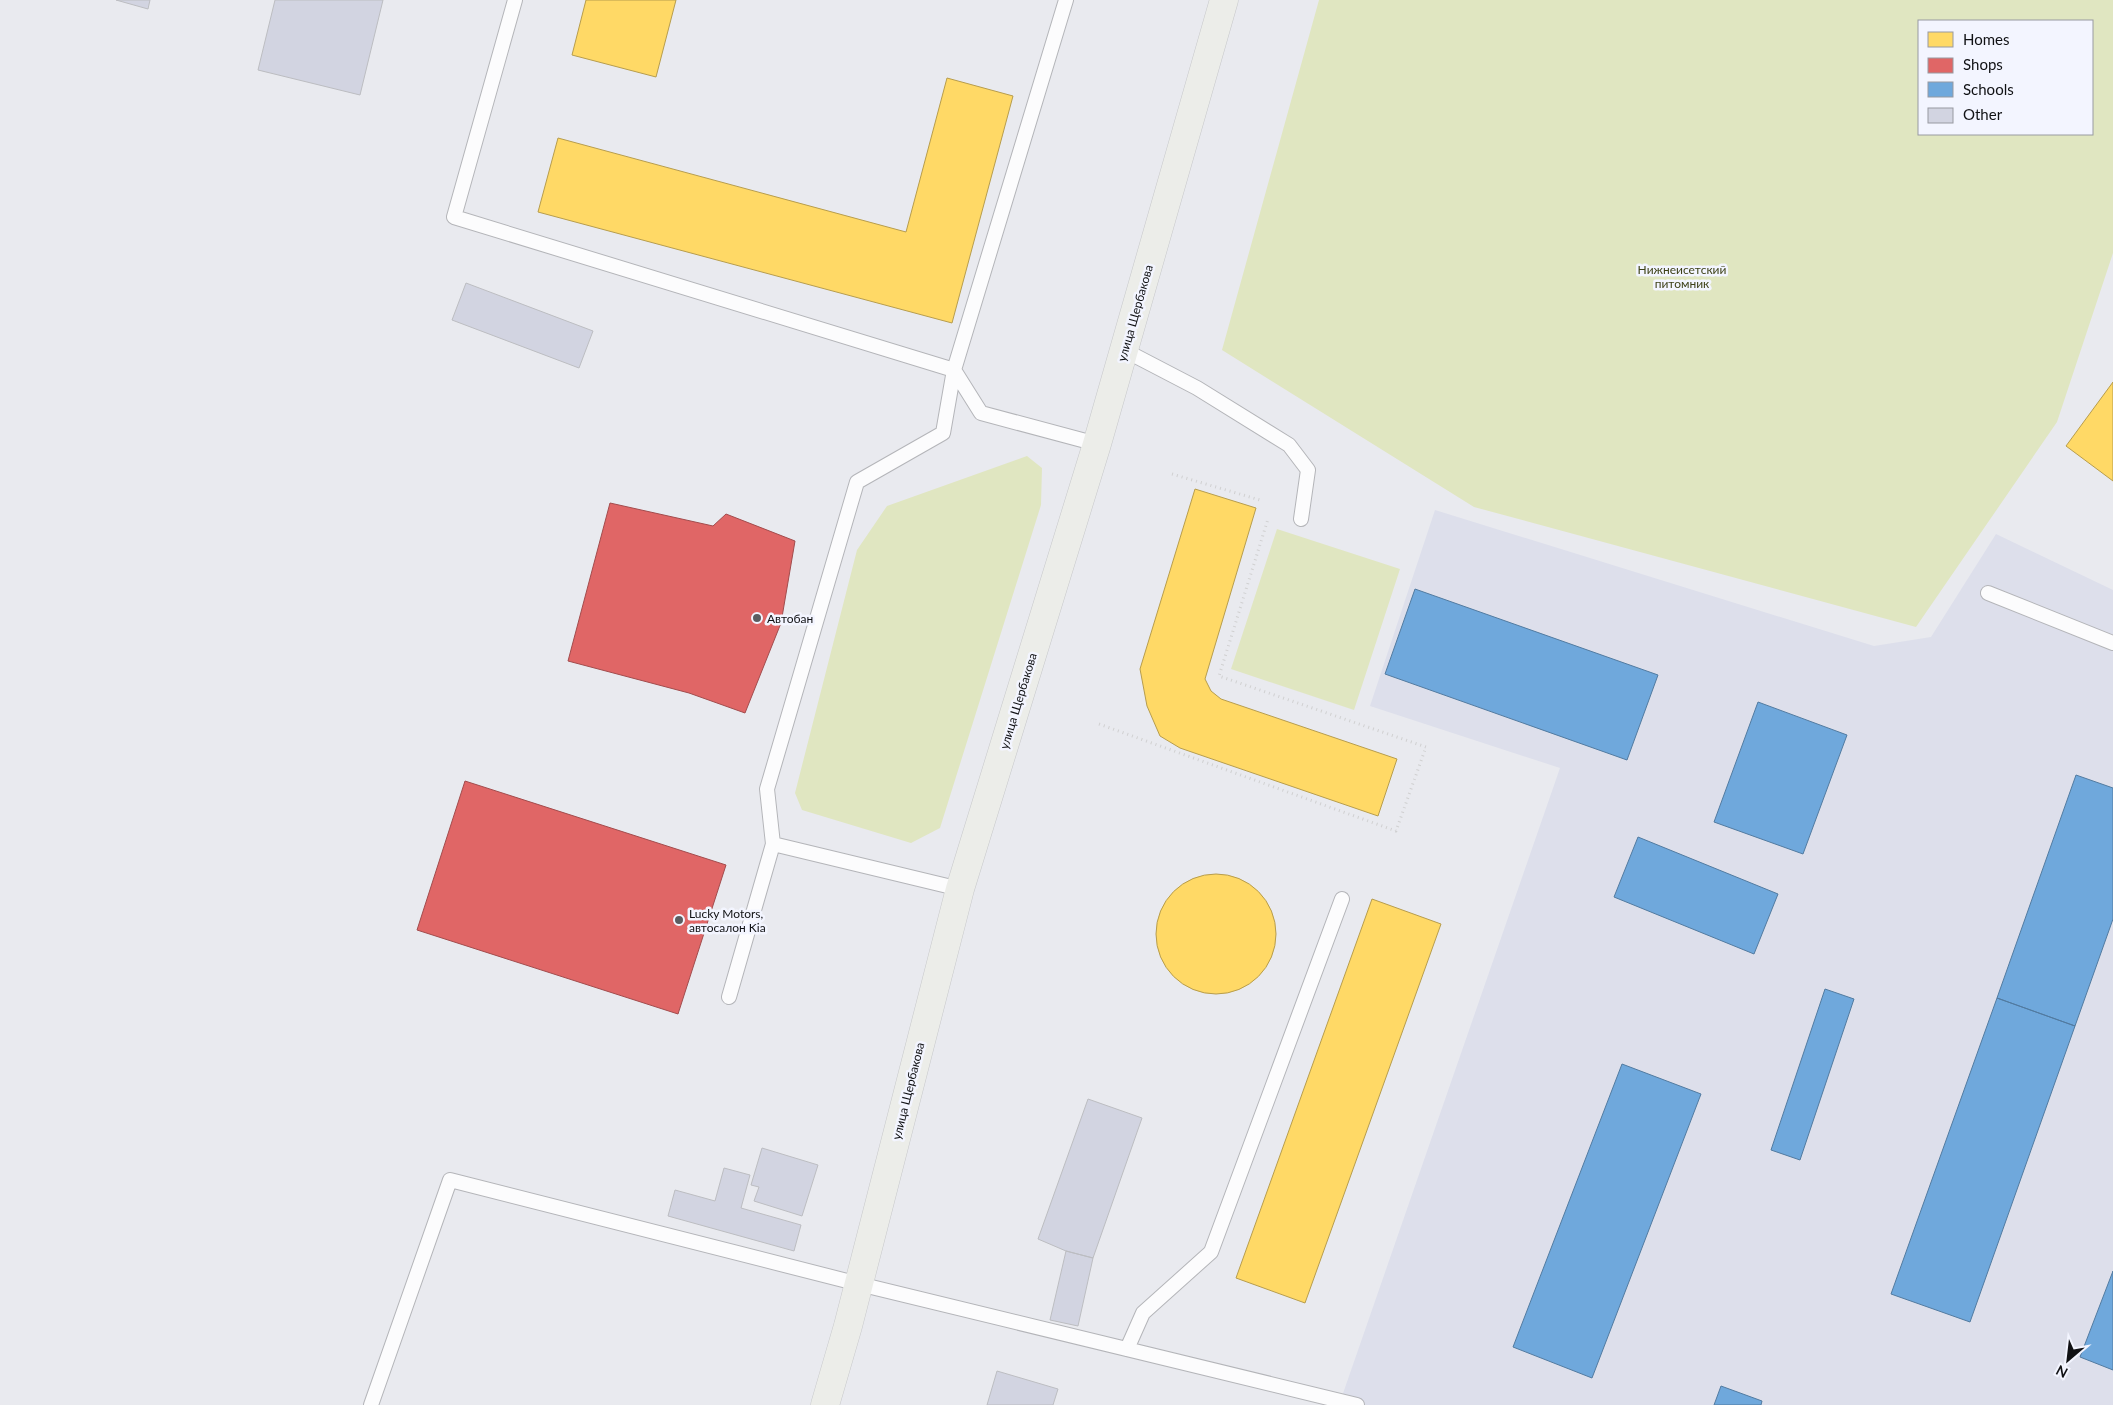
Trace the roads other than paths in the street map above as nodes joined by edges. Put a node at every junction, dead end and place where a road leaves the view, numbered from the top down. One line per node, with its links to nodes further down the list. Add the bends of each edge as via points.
1 (515, 0): 5 (lane, via 454,217)
2 (1066, 0): 5 (lane)
3 (1224, 0): 4 (main road, улица Щербакова)
4 (1124, 350): 6 (main road, улица Щербакова); 7 (lane, via 1197,388 1289,444 1308,470)
5 (954, 370): 6 (lane, via 981,413); 10 (lane, via 943,433 857,482 767,789)
6 (1097, 444): 11 (main road, улица Щербакова)
7 (1301, 519)
8 (1988, 593): 9 (lane)
9 (2113, 643)
10 (773, 844): 11 (lane); 13 (lane)
11 (960, 889): 14 (main road, улица Щербакова)
12 (1342, 899): 15 (lane, via 1210,1252 1143,1313)
13 (729, 997)
14 (859, 1284): 15 (lane); 16 (lane, via 450,1180); 17 (main road, улица Щербакова)
15 (1127, 1349): 18 (lane)
16 (371, 1405)
17 (825, 1405)
18 (1357, 1405)

